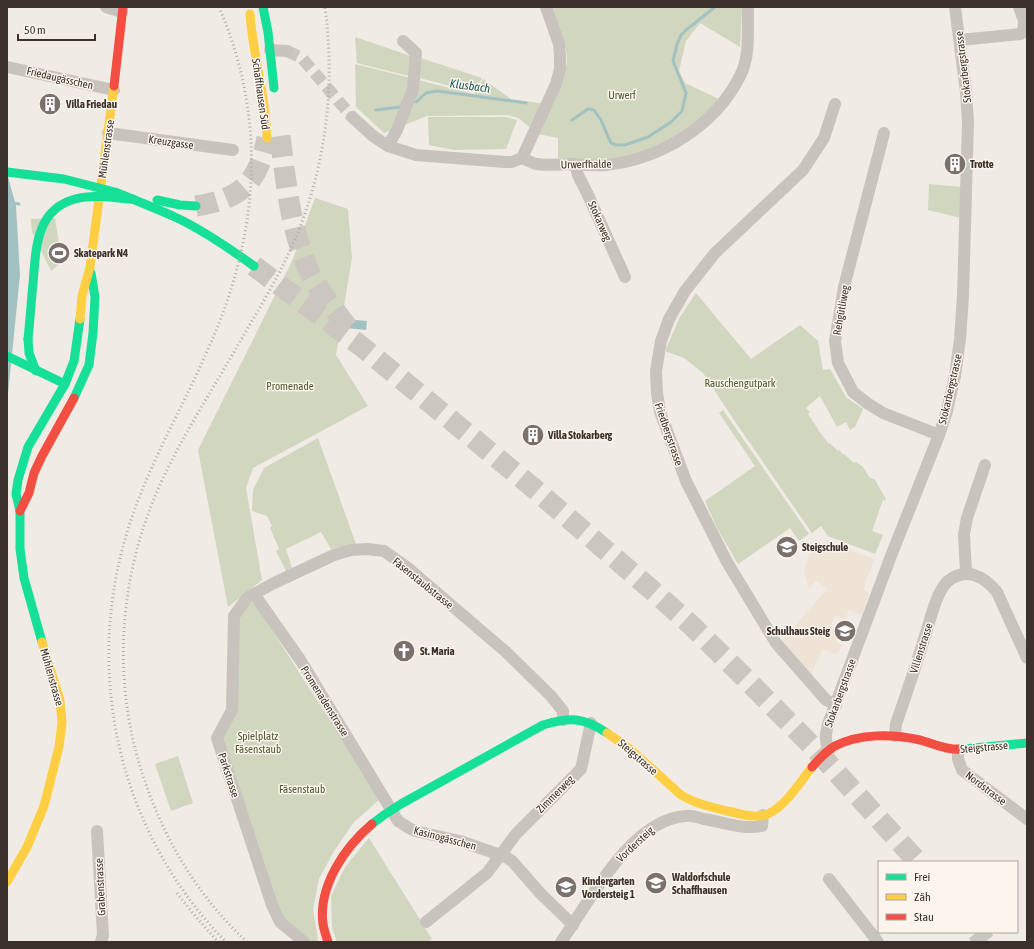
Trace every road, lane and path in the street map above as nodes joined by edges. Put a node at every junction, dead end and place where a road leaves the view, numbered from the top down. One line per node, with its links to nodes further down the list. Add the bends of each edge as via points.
1 (106, 7): 7 (street)
2 (263, 7): 11 (main road)
3 (546, 7): 23 (street, via 559,44 560,69 556,84)
4 (748, 7): 24 (street, Urwerfhalde, via 747,54 740,75 727,98 708,118 689,134 660,151 638,159 605,165)
5 (955, 7): 10 (street, Stokarbergstrasse)
6 (1019, 7): 10 (street, via 1025,28 1021,34)
7 (123, 10): 14 (main road, Mühlenstrasse)
8 (246, 13): 11 (main road, via 262,46); 20 (main road, Schaffhausen Süd, via 262,87)
9 (403, 40): 21 (street, via 416,53 413,89)
10 (960, 40): 35 (street, Stokarbergstrasse, via 968,109 965,267 955,376)
11 (270, 50): 12 (street); 15 (main road)
12 (287, 51)
13 (7, 66): 14 (street, Friedaugässchen)
14 (114, 90): 19 (main road, Mühlenstrasse)
15 (274, 91)
16 (835, 104): 41 (street, Friedbergstrasse, via 824,138 803,170 715,253 685,291 669,319 661,341 656,371 660,412 665,426 686,482 727,562 776,643 826,700)
17 (352, 117): 21 (street)
18 (884, 132): 35 (street, Rehgütliweg, via 844,287 835,341 838,363 854,392 867,403 883,413)
19 (108, 133): 22 (street, Kreuzgasse); 29 (main road, Mühlenstrasse)
20 (267, 138)
21 (388, 146): 23 (street, via 416,155 505,162)
22 (233, 150)
23 (522, 158): 24 (street, Urwerfhalde, via 536,164)
24 (575, 164): 30 (street, Stokarweg)
25 (7, 172): 26 (main road, bridge, via 64,179)
26 (137, 199): 27 (main road); 28 (main road, via 195,228); 32 (main road, bridge, via 75,199 59,206 48,216 40,232 36,250 28,339 29,353)
27 (196, 206)
28 (254, 266)
29 (90, 267): 33 (main road, Mühlenstrasse, via 82,296 74,361); 34 (main road, Mühlenstrasse, via 95,297 92,348 87,371)
30 (625, 277)
31 (7, 356): 32 (main road)
32 (36, 371): 33 (main road)
33 (65, 384): 34 (main road); 37 (main road, Mühlenstrasse, via 28,447 16,494)
34 (78, 390): 37 (main road, Mühlenstrasse, via 42,456)
35 (939, 436): 41 (street, Stokarbergstrasse)
36 (985, 465): 38 (street, via 964,534)
37 (20, 511): 54 (main road, Mühlenstrasse, via 20,548 24,578 60,700 62,734 44,806 27,847)
38 (966, 573): 40 (street, via 981,577 997,592); 44 (street, Villenstrasse, via 947,583 938,598 896,724)
39 (251, 596): 42 (street, Fäsenstaubstrasse, via 334,555 351,550 384,551 408,568 506,652 551,696 563,711); 48 (street, Promenadenstrasse, via 301,661); 58 (street, Parkstrasse, via 234,616 232,710 217,738 272,904 280,922)
40 (1027, 658)
41 (836, 705): 46 (street, Stokarbergstrasse, via 825,737)
42 (563, 720): 43 (main road, Steigstrasse, via 574,719); 48 (main road, Steigstrasse, via 543,725)
43 (591, 723): 49 (main road, Steigstrasse, via 613,735 691,801 740,814); 52 (street, Zimmerweg, via 580,769 516,834)
44 (895, 736): 46 (main road, Steigstrasse, via 858,739); 47 (main road, Steigstrasse)
45 (1027, 743): 47 (main road, Steigstrasse)
46 (829, 750): 49 (main road, Steigstrasse, via 814,763 782,803)
47 (958, 750): 50 (street, Nordstrasse, via 962,770)
48 (392, 810): 52 (street, Kasinogässchen, via 398,821 409,828 424,834 460,841); 59 (main road, Steigstrasse, via 359,836 333,874 323,904 322,919)
49 (763, 816): 56 (street, Vordersteig, via 762,826 755,828 688,816 656,824 633,843 612,866)
50 (1027, 819)
51 (97, 831): 57 (street, Grabenstrasse, via 103,935)
52 (499, 855): 55 (street, Zimmerweg, via 487,873); 56 (street, Kasinogässchen, via 512,861)
53 (829, 879): 61 (street)
54 (7, 882)
55 (426, 922)
56 (573, 925): 60 (street, Vordersteig)
57 (101, 942)
58 (304, 942)
59 (328, 942)
60 (561, 942)
61 (878, 942)

